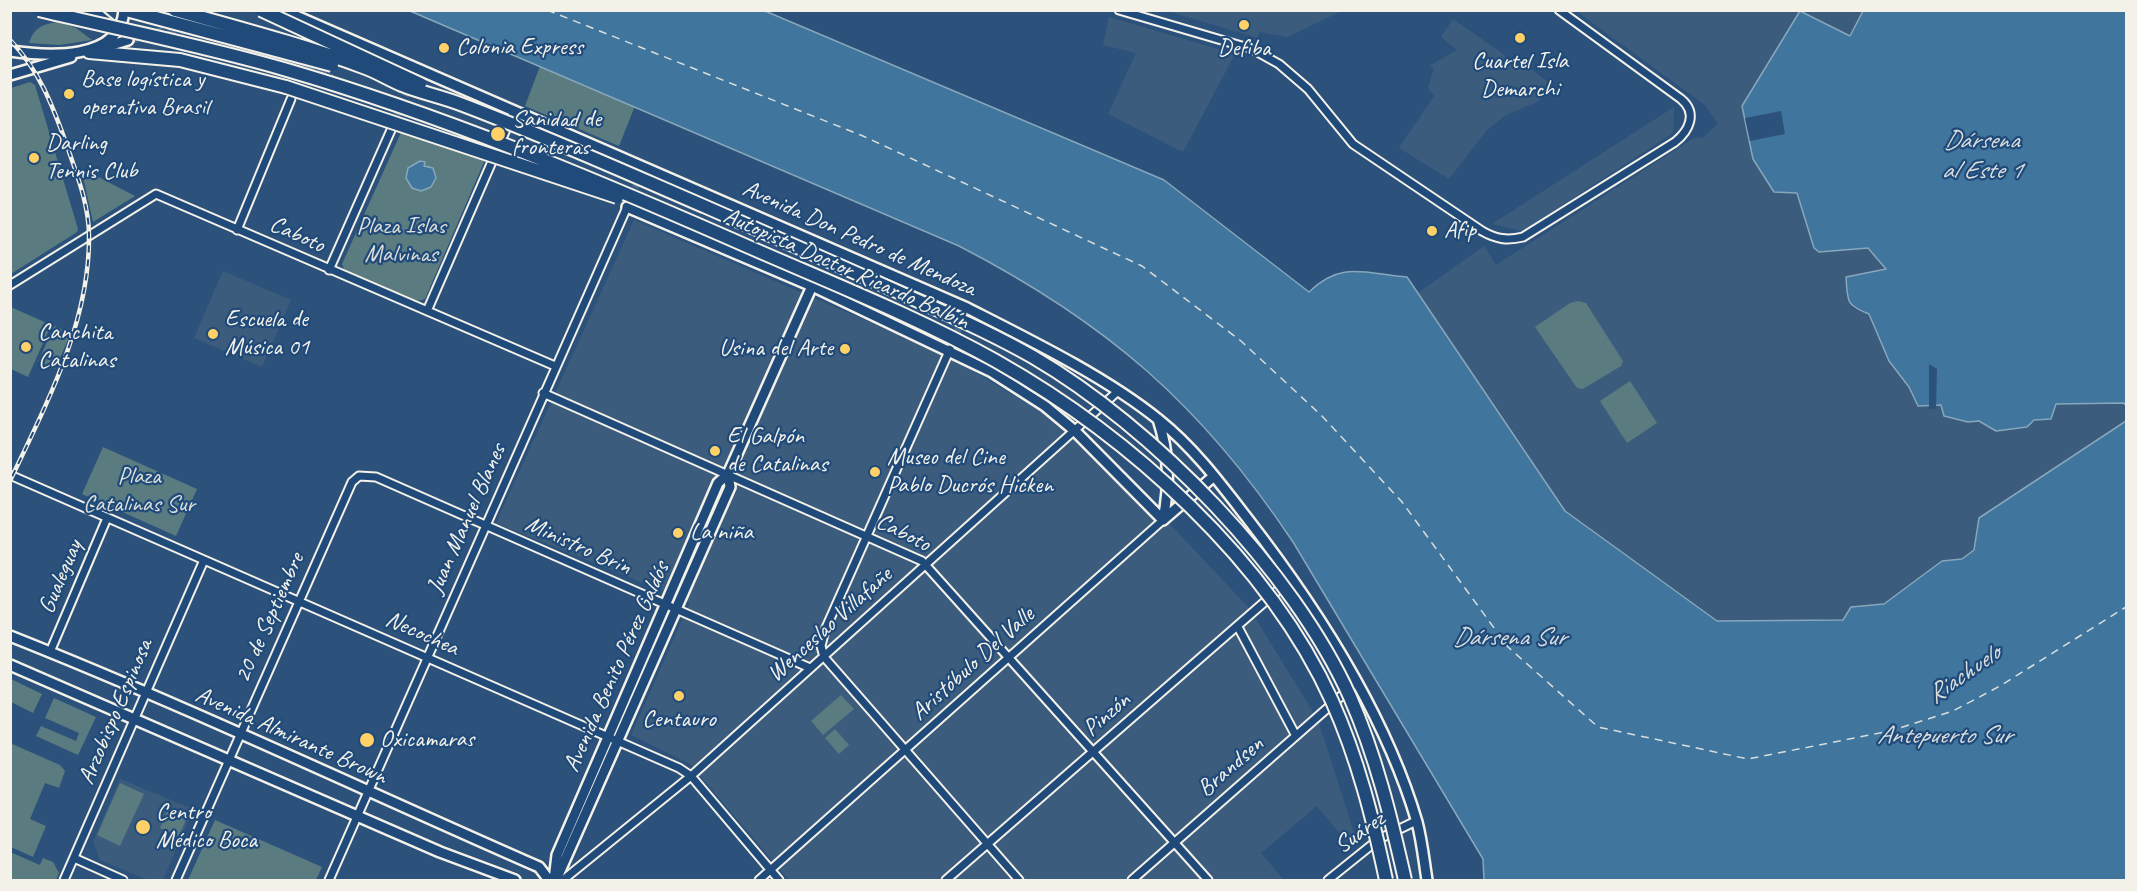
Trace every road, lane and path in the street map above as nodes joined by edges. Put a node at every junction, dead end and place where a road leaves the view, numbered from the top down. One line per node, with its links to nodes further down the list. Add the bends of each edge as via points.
1 (39, 10): 9 (highway, Autopista Doctor Ricardo Balbín, bridge)
2 (72, 10): 9 (highway, via 98,16)
3 (125, 10): 12 (main road, via 115,33); 14 (highway, bridge)
4 (175, 10): 14 (highway, Autopista Doctor Ricardo Balbín, bridge, via 317,51)
5 (261, 10): 16 (highway, bridge)
6 (282, 10): 17 (main road, Avenida Don Pedro de Mendoza)
7 (1119, 10): 8 (street, via 1268,57 1308,89 1353,144 1482,231 1511,240 1523,237 1675,142 1690,123 1690,111 1681,99)
8 (1559, 10)
9 (110, 26): 20 (highway, Autopista Doctor Ricardo Balbín, bridge, via 285,69 439,119)
10 (128, 40): 12 (main road)
11 (10, 51): 12 (main road)
12 (89, 52): 13 (main road); 15 (highway, via 180,60)
13 (10, 75)
14 (402, 85): 16 (highway, Autopista Doctor Ricardo Balbín, bridge)
15 (289, 93): 20 (highway, bridge); 21 (street)
16 (459, 103): 90 (highway, Autopista Doctor Ricardo Balbín, bridge, via 983,331 1063,375 1126,423 1233,526 1316,632 1363,727 1385,794)
17 (514, 111): 25 (street); 28 (main road, Avenida Don Pedro de Mendoza, via 967,308)
18 (391, 130): 22 (street)
19 (627, 207): 24 (main road); 27 (street, Juan Manuel Blanes)
20 (684, 219): 89 (highway, Autopista Doctor Ricardo Balbín, bridge, via 918,322 994,360 1104,433 1188,506 1260,586 1317,671 1357,766)
21 (237, 230): 22 (street, Caboto); 23 (street, Caboto, via 156,194)
22 (329, 270): 25 (street, Caboto)
23 (10, 285)
24 (812, 286): 26 (main road); 32 (main road, Avenida Benito Pérez Galdós)
25 (427, 311): 27 (street, Caboto)
26 (950, 350): 31 (main road, via 1026,393); 39 (street)
27 (555, 366): 29 (street, Juan Manuel Blanes)
28 (1117, 392): 30 (main road, Avenida Don Pedro de Mendoza); 31 (street, Wenceslao Villafañe)
29 (543, 393): 32 (street, Caboto); 38 (street, Juan Manuel Blanes)
30 (1158, 419): 35 (main road, Avenida Don Pedro de Mendoza); 37 (main road, via 1168,459)
31 (1075, 431): 37 (main road); 41 (street, Wenceslao Villafañe)
32 (728, 474): 39 (street, Caboto); 44 (main road, Avenida Benito Pérez Galdós, via 718,483); 45 (main road, Avenida Benito Pérez Galdós, via 730,487)
33 (10, 475): 36 (street, Necochea)
34 (363, 475): 38 (street, Ministro Brin, via 376,477); 43 (street, 20 de Septiembre, via 352,482)
35 (1214, 476): 37 (main road, Aristóbulo Del Valle); 42 (main road, Avenida Don Pedro de Mendoza)
36 (108, 518): 40 (street, Necochea); 49 (street, Gualeguay)
37 (1163, 520): 52 (street, Aristóbulo Del Valle)
38 (485, 526): 44 (street, Ministro Brin); 51 (street, Juan Manuel Blanes)
39 (867, 536): 41 (street, Caboto); 50 (street, via 825,630 821,646)
40 (204, 560): 43 (street, Necochea); 56 (street, Arzobispo Espinosa)
41 (927, 565): 50 (street, Wenceslao Villafañe); 52 (street, Caboto)
42 (1292, 578): 46 (street, Pinzón); 47 (main road, Avenida Don Pedro de Mendoza)
43 (298, 601): 51 (street, Necochea); 59 (street, 20 de Septiembre)
44 (665, 605): 45 (street, Ministro Brin); 61 (main road, Avenida Benito Pérez Galdós)
45 (677, 610): 54 (street, Ministro Brin); 62 (main road, Avenida Benito Pérez Galdós)
46 (1238, 627): 60 (street); 64 (street, Pinzón)
47 (1326, 631): 55 (main road, Avenida Don Pedro de Mendoza); 57 (main road, Avenida Don Pedro de Mendoza)
48 (10, 636): 49 (main road, Avenida Almirante Brown)
49 (50, 652): 56 (main road, Avenida Almirante Brown)
50 (824, 657): 54 (street, Wenceslao Villafañe); 63 (street)
51 (428, 658): 61 (street, Necochea); 67 (street, Juan Manuel Blanes)
52 (1008, 659): 63 (street, Aristóbulo Del Valle); 64 (street, Caboto)
53 (10, 665): 58 (main road, Avenida Almirante Brown)
54 (810, 668): 66 (street, Wenceslao Villafañe)
55 (1356, 683): 57 (street, Brandsen); 69 (main road, Avenida Don Pedro de Mendoza)
56 (146, 690): 58 (street, Arzobispo Espinosa); 59 (main road, Avenida Almirante Brown)
57 (1346, 692): 60 (street, Brandsen); 70 (main road, Avenida Don Pedro de Mendoza)
58 (135, 719): 65 (main road, Avenida Almirante Brown); 73 (street, Arzobispo Espinosa)
59 (240, 735): 65 (street, 20 de Septiembre); 67 (main road, Avenida Almirante Brown)
60 (1296, 736): 71 (street, Brandsen)
61 (607, 738): 62 (street, Necochea); 80 (main road, Avenida Benito Pérez Galdós, via 556,855)
62 (617, 742): 66 (street, Necochea); 80 (main road, Avenida Benito Pérez Galdós)
63 (907, 751): 72 (street); 74 (street, Aristóbulo Del Valle)
64 (1095, 752): 71 (street, Caboto); 72 (street, Pinzón)
65 (229, 761): 68 (main road, Avenida Almirante Brown); 77 (street, 20 de Septiembre)
66 (691, 776): 74 (street, Necochea); 81 (street, Wenceslao Villafañe)
67 (368, 792): 68 (street, Juan Manuel Blanes); 80 (main road, Avenida Almirante Brown, via 539,867)
68 (356, 816): 78 (street, Juan Manuel Blanes); 79 (main road, Avenida Almirante Brown)
69 (1416, 820): 70 (street, Suárez); 91 (main road, Avenida Don Pedro de Mendoza)
70 (1391, 832): 88 (street, Suárez); 90 (main road, Avenida Don Pedro de Mendoza)
71 (1173, 842): 86 (street, Brandsen); 87 (street, Caboto)
72 (988, 844): 84 (street, Pinzón); 85 (street)
73 (74, 858): 75 (street, Arzobispo Espinosa); 76 (street)
74 (770, 871): 82 (street, Aristóbulo Del Valle); 83 (street, Necochea)
75 (64, 880)
76 (123, 880)
77 (176, 880)
78 (329, 880)
79 (515, 880)
80 (553, 880)
81 (563, 880)
82 (759, 880)
83 (778, 880)
84 (946, 880)
85 (1019, 880)
86 (1132, 880)
87 (1208, 880)
88 (1328, 880)
89 (1386, 880)
90 (1404, 880)
91 (1427, 880)

